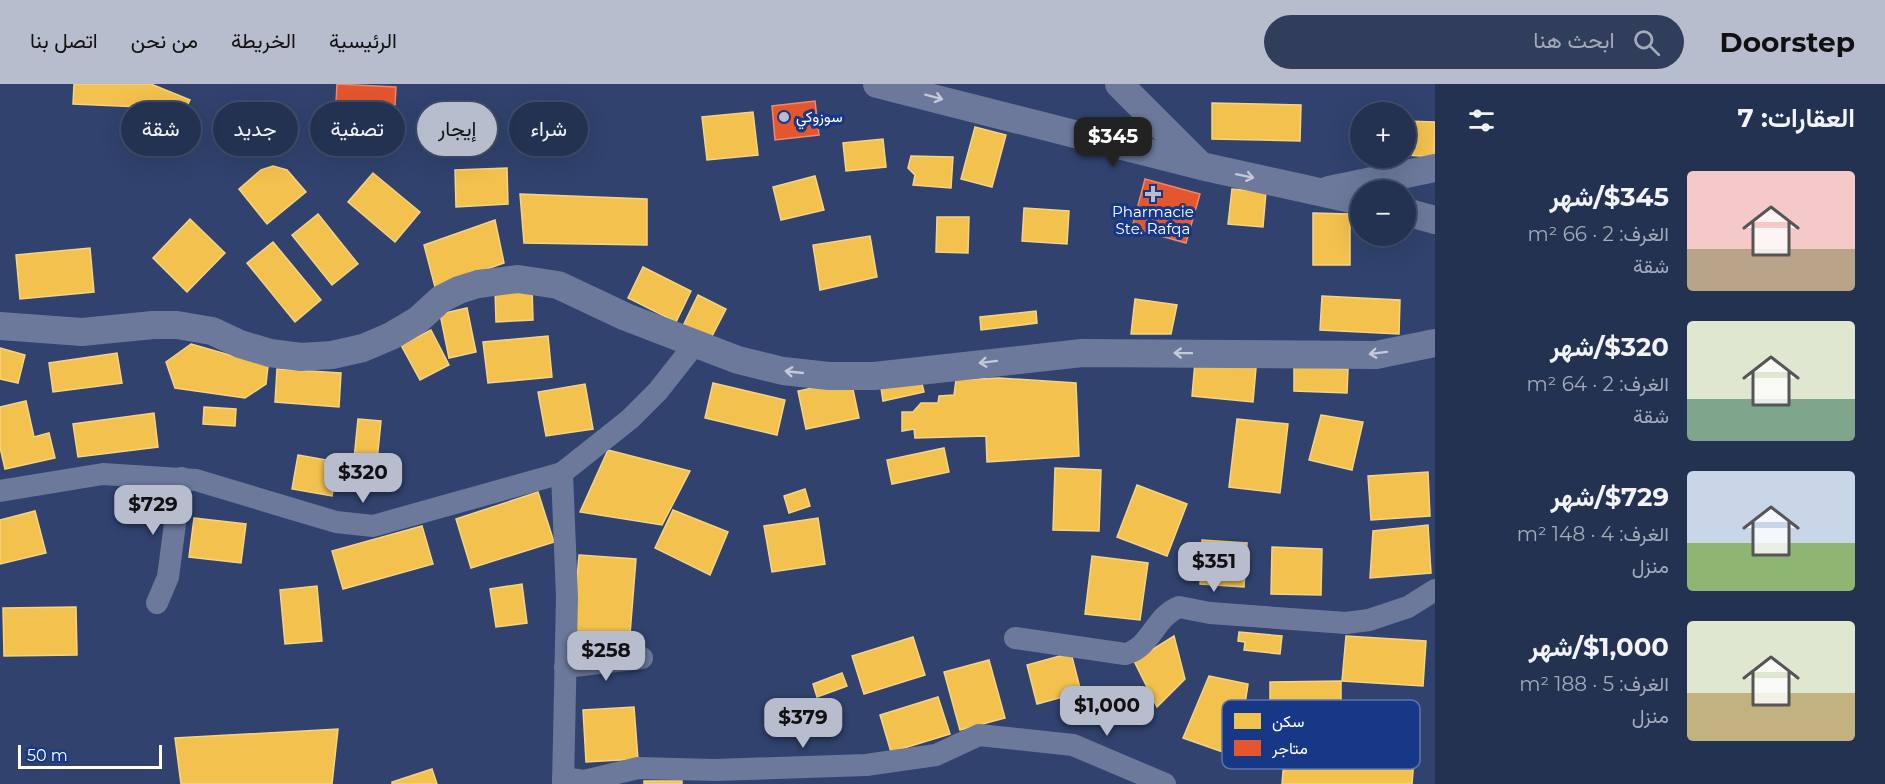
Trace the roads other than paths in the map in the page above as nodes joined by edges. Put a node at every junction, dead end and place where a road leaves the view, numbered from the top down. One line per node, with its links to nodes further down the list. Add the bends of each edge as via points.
1 (877, 84): 3 (street, one-way to 3)
2 (1128, 94): 3 (street)
3 (1201, 166): 5 (street, one-way to 5)
4 (1435, 168): 5 (street)
5 (1321, 192): 6 (street)
6 (1350, 199)
7 (1416, 215): 8 (street)
8 (1435, 220)
9 (0, 326): 11 (street, via 82,332 177,325 212,331 240,345 270,353 332,356 392,336 459,290 518,279 558,285)
10 (1435, 343): 11 (street, one-way to 11, via 1376,355 1082,353 874,376 783,371)
11 (695, 344): 12 (street, via 630,419)
12 (562, 473): 13 (street, via 373,526 336,522); 19 (street)
13 (181, 478): 14 (street, via 103,474); 16 (street, via 168,577)
14 (0, 492)
15 (1435, 590): 17 (street, via 1408,608 1346,623 1179,608 1161,618 1135,652 1125,654)
16 (157, 603)
17 (1015, 638)
18 (642, 658): 19 (street)
19 (565, 667): 20 (street)
20 (563, 781): 21 (street, via 584,781 638,768 737,770 866,765 936,755 979,735 1073,745)
21 (1165, 784)

